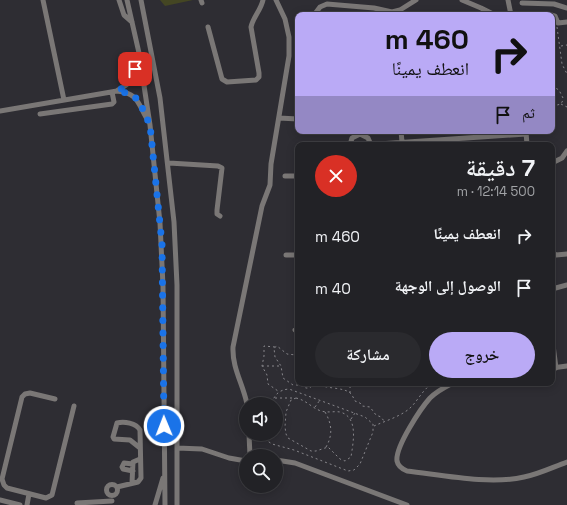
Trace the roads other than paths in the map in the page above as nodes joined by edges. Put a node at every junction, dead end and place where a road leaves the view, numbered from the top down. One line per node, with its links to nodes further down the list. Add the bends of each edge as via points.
1 (43, 0): 25 (street)
2 (119, 0): 20 (street, via 124,15)
3 (127, 0): 20 (street)
4 (141, 0): 40 (street, via 159,92)
5 (263, 0): 22 (street, via 251,27 259,73 256,80 227,82 222,79)
6 (276, 0): 28 (street, via 285,19 290,46)
7 (416, 0): 16 (street)
8 (462, 0): 17 (street)
9 (508, 0): 18 (street)
10 (536, 2): 11 (street); 12 (street)
11 (556, 2): 13 (street)
12 (522, 3)
13 (567, 8)
14 (316, 12): 15 (street, via 327,4 374,8)
15 (388, 12)
16 (394, 12)
17 (489, 12)
18 (510, 12)
19 (555, 18): 21 (street, via 557,23)
20 (132, 22): 23 (street)
21 (567, 22)
22 (208, 27)
23 (139, 53): 24 (street, via 133,78 127,85); 30 (street)
24 (114, 91): 25 (street); 27 (street, via 112,104); 30 (street, via 135,97)
25 (64, 100): 26 (street)
26 (0, 111)
27 (40, 114)
28 (279, 118): 29 (street); 53 (street, via 270,184 262,206 233,347 234,366)
29 (295, 119)
30 (150, 125): 64 (street, via 162,265)
31 (360, 134): 35 (street, via 354,136)
32 (364, 134): 36 (street)
33 (401, 134): 37 (street)
34 (482, 134): 37 (street)
35 (350, 142)
36 (370, 142)
37 (402, 142)
38 (567, 151): 39 (street)
39 (555, 162)
40 (168, 163): 43 (street, via 222,168 217,210); 57 (street, via 176,264)
41 (285, 176): 42 (street)
42 (295, 176)
43 (220, 216)
44 (555, 254): 45 (street)
45 (567, 254)
46 (286, 255): 47 (street)
47 (295, 255)
48 (567, 285): 49 (street)
49 (555, 288)
50 (567, 366): 51 (street)
51 (555, 368)
52 (447, 386): 61 (street, via 430,398 411,425 397,458 402,468 407,471 456,477 507,480 531,475)
53 (245, 397)
54 (55, 399): 67 (street, via 30,393 22,397 2,482 7,488)
55 (74, 406): 67 (street, via 53,494 46,498)
56 (140, 448): 56 (street, via 138,426 117,423 114,439 130,440); 58 (street)
57 (177, 448): 59 (street, via 202,449); 75 (street)
58 (140, 459): 62 (street, via 135,460); 65 (street, via 141,479)
59 (239, 459)
60 (283, 461): 76 (street, via 295,463)
61 (567, 462)
62 (133, 464): 63 (street); 63 (street, via 124,463 122,467)
63 (133, 471): 65 (street)
64 (165, 473): 73 (street); 74 (street)
65 (132, 483): 66 (street)
66 (117, 487): 69 (street, via 117,493); 69 (street, via 108,487)
67 (29, 494): 72 (street)
68 (0, 500): 71 (street)
69 (112, 500): 70 (street)
70 (77, 503)
71 (20, 505)
72 (27, 505)
73 (155, 505)
74 (165, 505)
75 (177, 505)
76 (407, 505)

